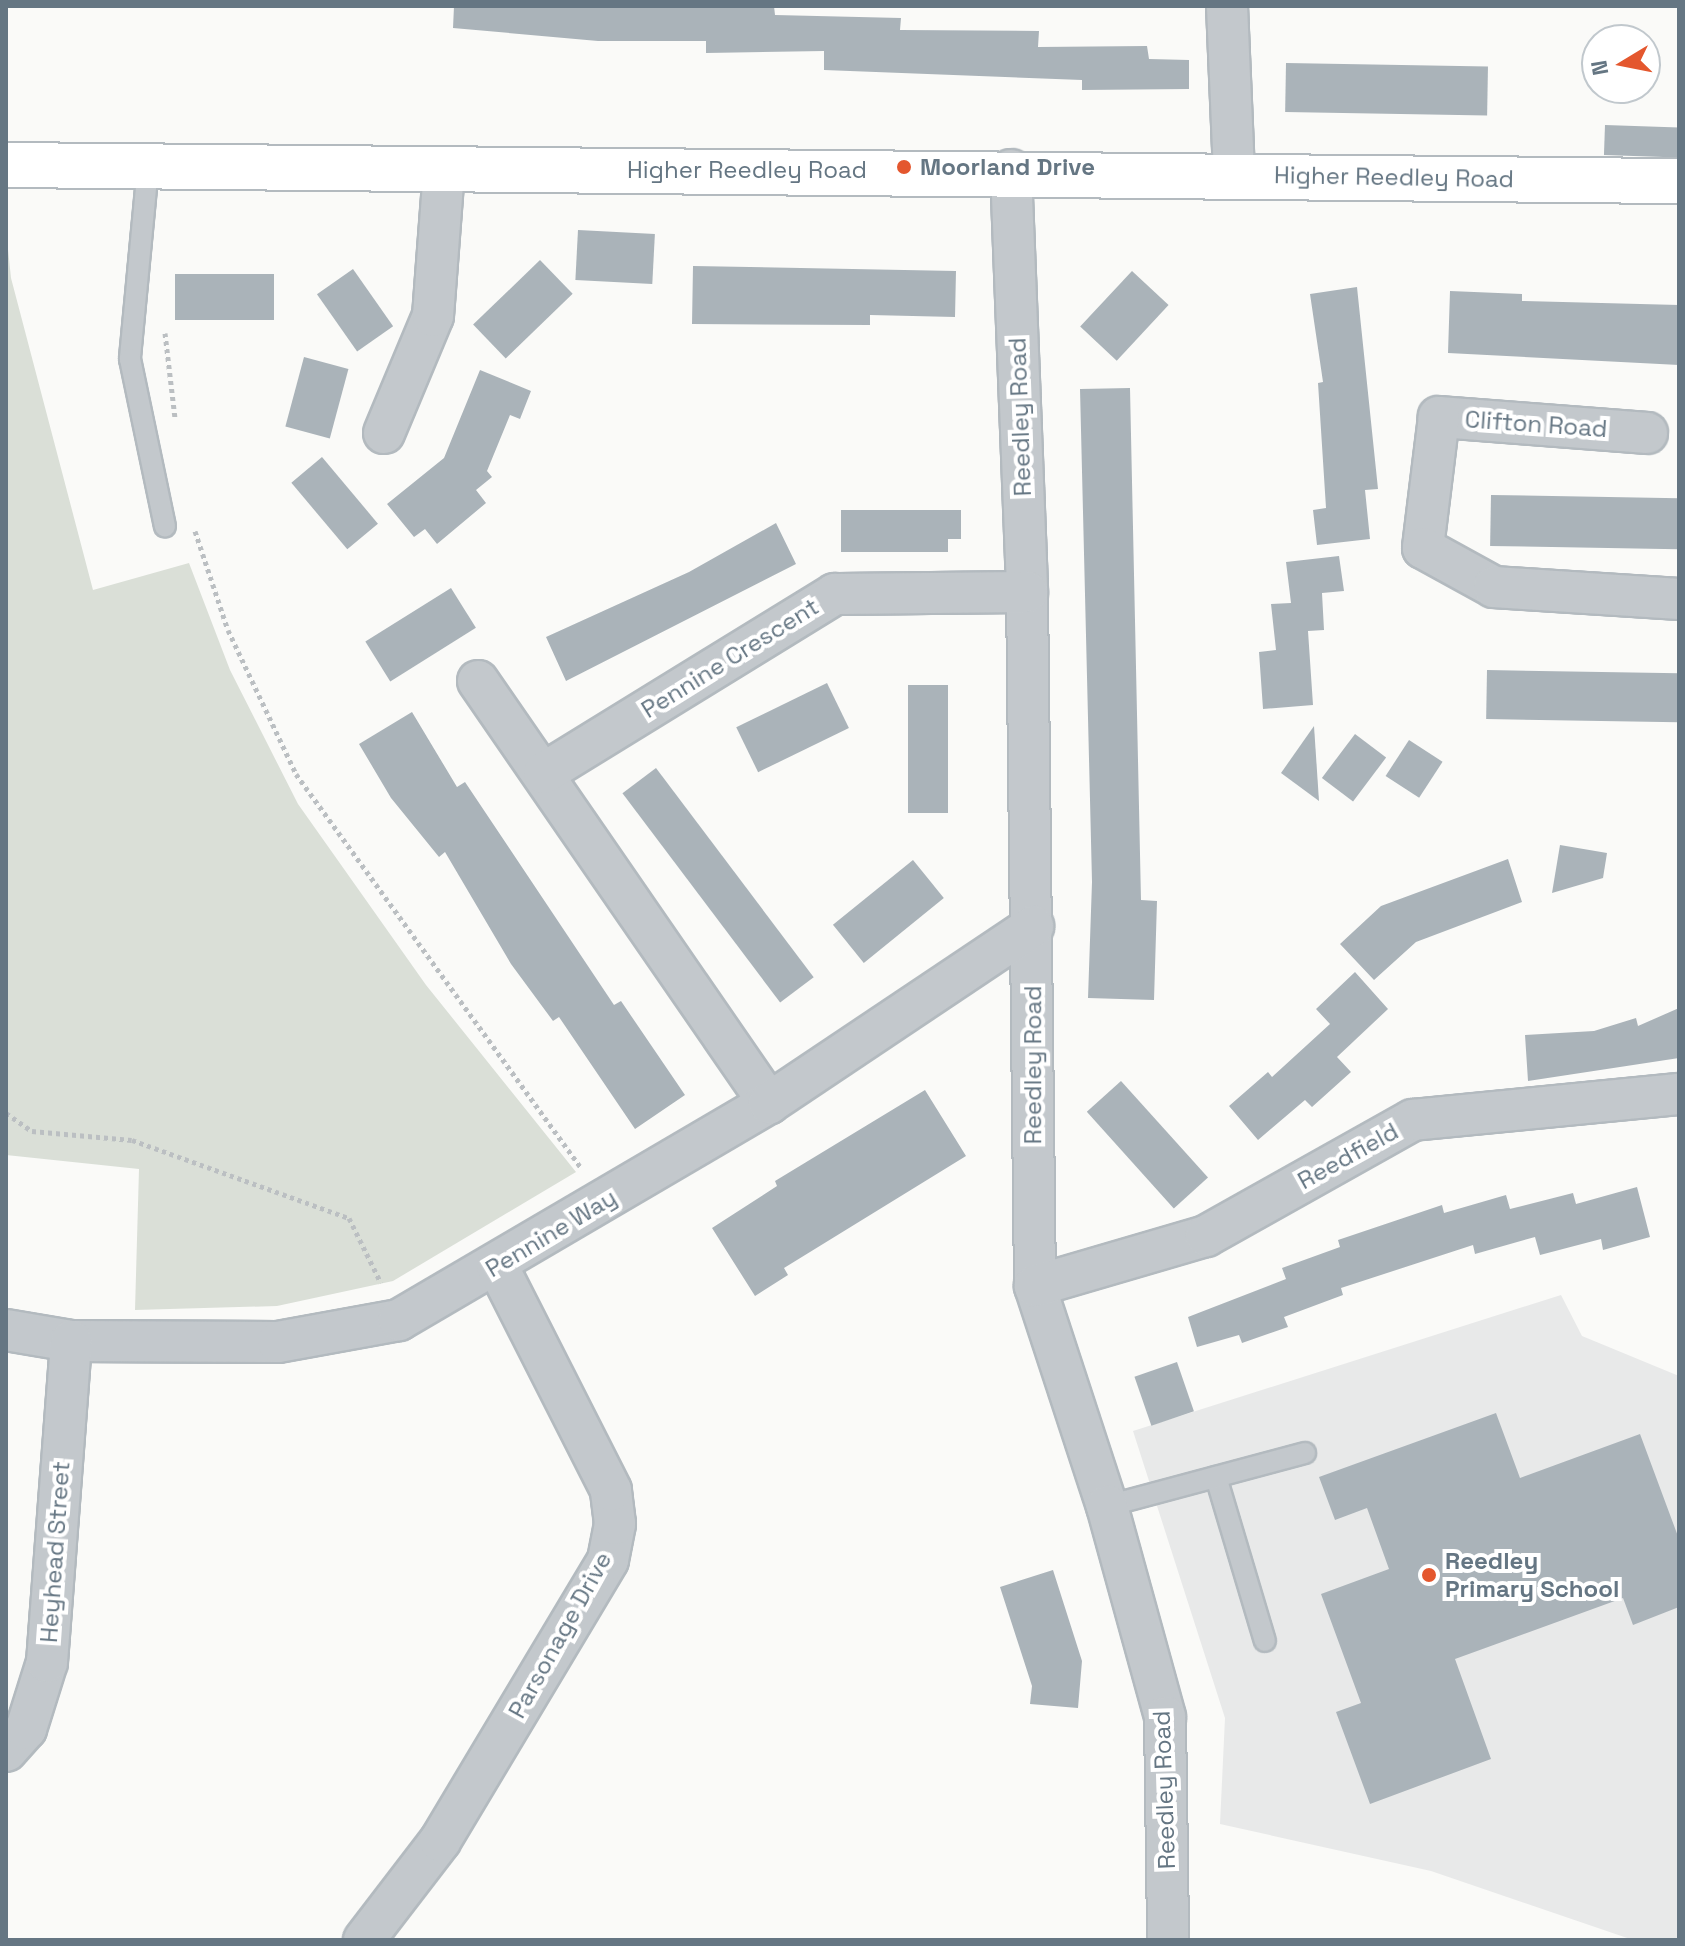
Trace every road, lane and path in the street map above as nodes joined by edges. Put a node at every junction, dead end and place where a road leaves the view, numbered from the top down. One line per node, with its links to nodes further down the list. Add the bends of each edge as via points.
1 (1227, 6): 6 (street)
2 (6, 165): 3 (street, Higher Reedley Road)
3 (148, 167): 4 (street, Higher Reedley Road); 8 (lane)
4 (444, 170): 5 (street, Higher Reedley Road); 10 (street, via 433,316)
5 (1011, 170): 6 (street, Higher Reedley Road); 14 (street, Reedley Road)
6 (1234, 174): 7 (street, Higher Reedley Road)
7 (1679, 181)
8 (141, 273): 9 (path, via 158,284); 13 (lane, via 130,359)
9 (176, 424)
10 (384, 433)
11 (1647, 433): 15 (street, Clifton Road, via 1439,417 1423,548 1494,587)
12 (192, 518): 22 (path, via 228,630 296,774)
13 (165, 526)
14 (1027, 592): 17 (street, Pennine Crescent, via 835,594); 18 (street, Reedley Road)
15 (1679, 599)
16 (478, 681): 17 (street)
17 (544, 773): 20 (street)
18 (1033, 926): 20 (street, Pennine Way); 24 (street, Reedley Road)
19 (1679, 1094): 24 (street, Reedfield, via 1413,1120 1206,1236)
20 (769, 1103): 22 (street, Pennine Way)
21 (6, 1113): 25 (path, via 32,1131 132,1140 349,1218)
22 (605, 1200): 23 (street, Pennine Way)
23 (497, 1265): 25 (street, Pennine Way); 33 (street, Parsonage Drive, via 611,1490 615,1524 608,1560 440,1841)
24 (1035, 1286): 30 (street, Reedley Road)
25 (399, 1320): 27 (street, Pennine Way, via 278,1342)
26 (6, 1330): 27 (street, Pennine Way)
27 (71, 1341): 32 (street, Heyhead Street, via 47,1662 26,1729)
28 (1305, 1453): 29 (lane)
29 (1216, 1477): 30 (lane); 31 (lane)
30 (1107, 1506): 34 (street, Reedley Road, via 1165,1717)
31 (1265, 1641)
32 (6, 1751)
33 (364, 1940)
34 (1168, 1940)

